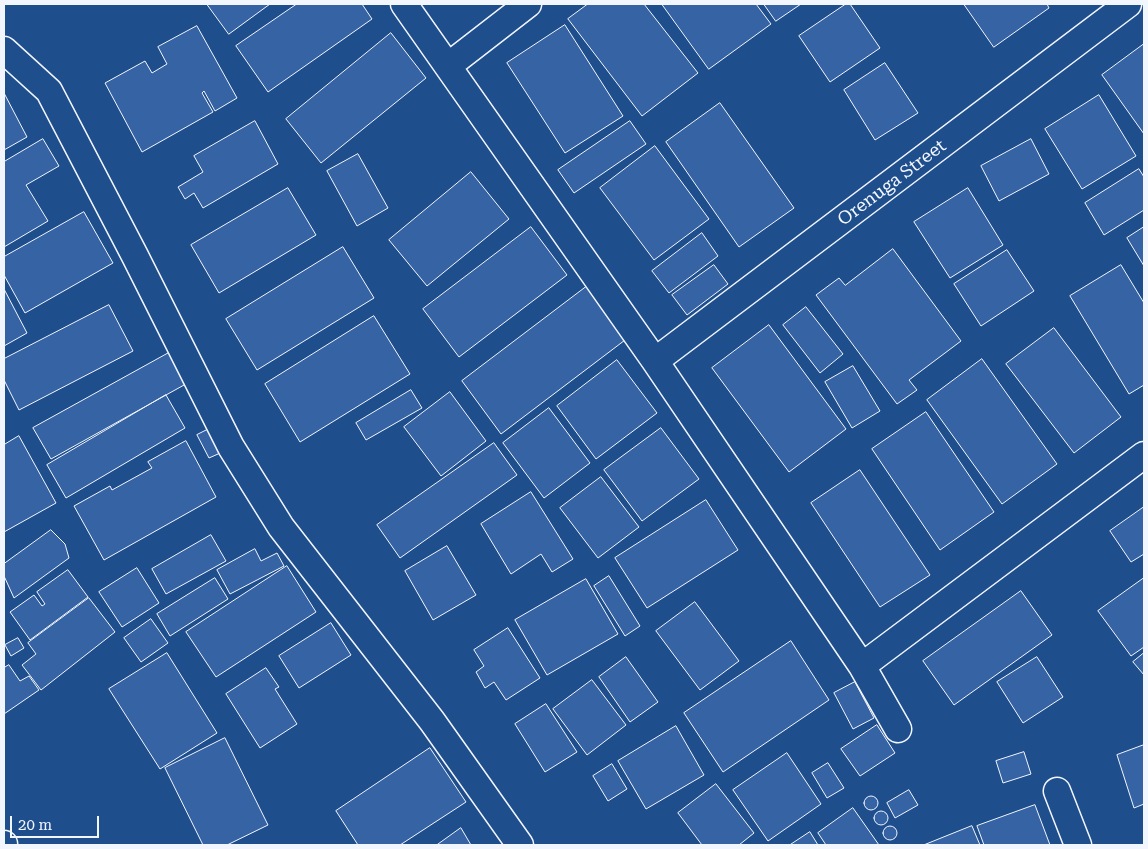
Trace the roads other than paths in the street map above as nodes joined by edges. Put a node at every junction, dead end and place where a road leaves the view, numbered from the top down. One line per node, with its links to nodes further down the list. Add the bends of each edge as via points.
1 (404, 4): 5 (street)
2 (528, 4): 5 (street)
3 (1128, 4): 6 (street, Orenuga Street)
4 (4, 50): 11 (street, via 49,91 231,447 282,527 432,721)
5 (448, 66): 6 (street)
6 (655, 361): 8 (street)
7 (1144, 455): 8 (street)
8 (862, 666): 9 (street)
9 (898, 729)
10 (1057, 791): 12 (street)
11 (520, 845)
12 (1078, 845)

